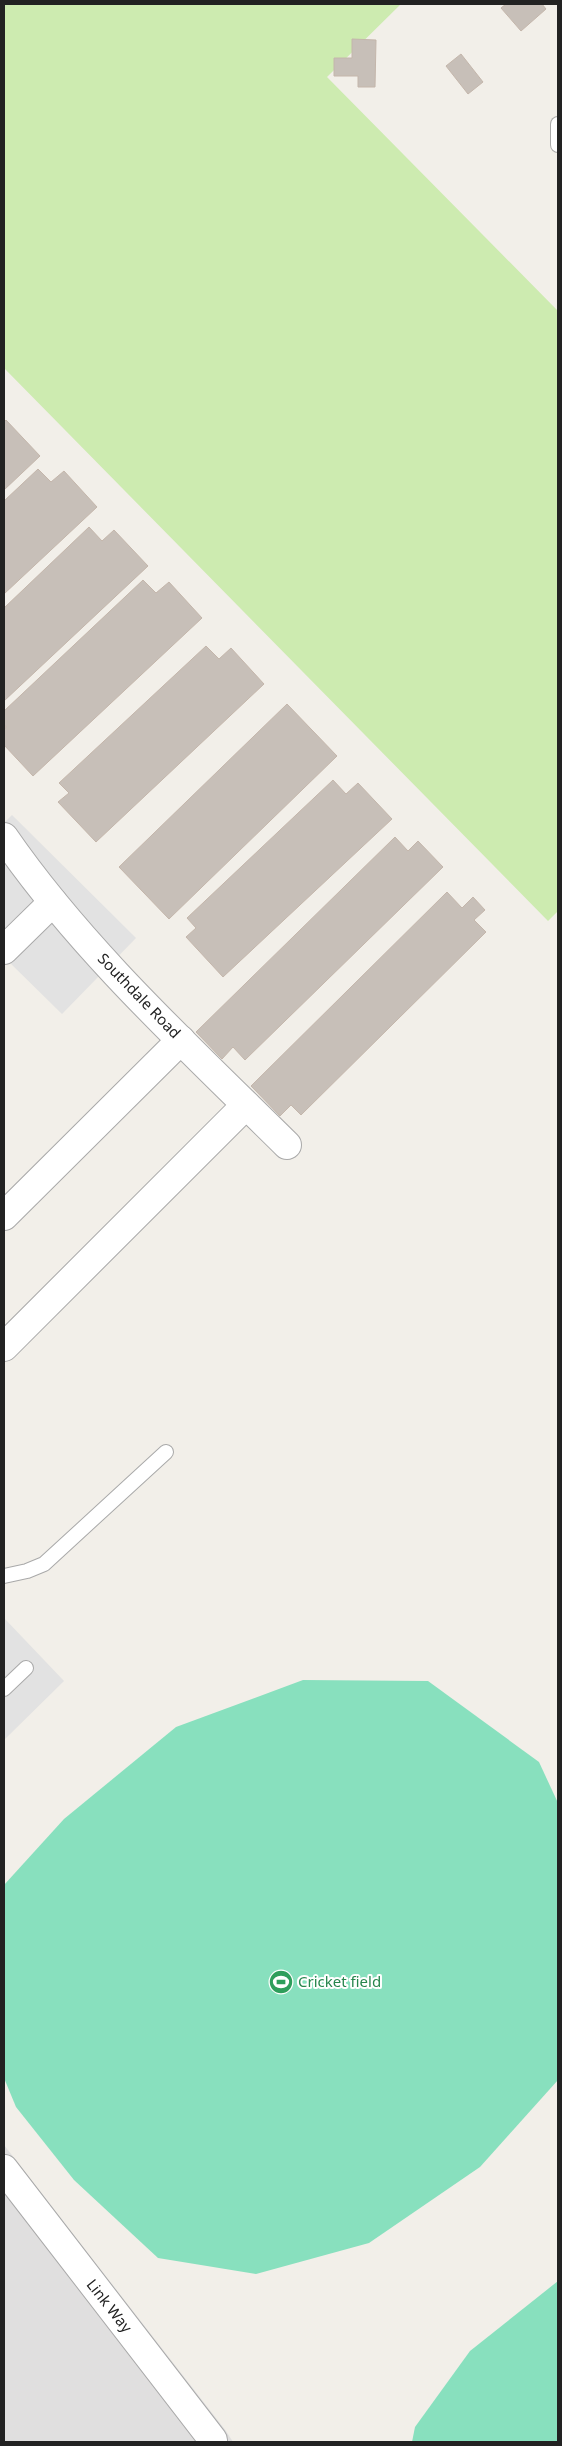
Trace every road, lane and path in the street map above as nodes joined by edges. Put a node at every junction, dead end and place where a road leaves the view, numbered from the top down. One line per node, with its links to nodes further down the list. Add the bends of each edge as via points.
1 (558, 124): 2 (lane)
2 (558, 145)
3 (4, 837): 4 (street, Southdale Road)
4 (53, 902): 5 (street); 6 (street, Southdale Road)
5 (4, 950)
6 (181, 1040): 7 (street, Southdale Road); 9 (street)
7 (246, 1105): 8 (street, Southdale Road); 10 (street)
8 (287, 1145)
9 (4, 1216)
10 (4, 1347)
11 (166, 1452): 12 (lane, via 44,1564 27,1572)
12 (4, 1576)
13 (26, 1668): 14 (lane)
14 (4, 1689)
15 (4, 2169): 16 (street, Link Way)
16 (212, 2442)

